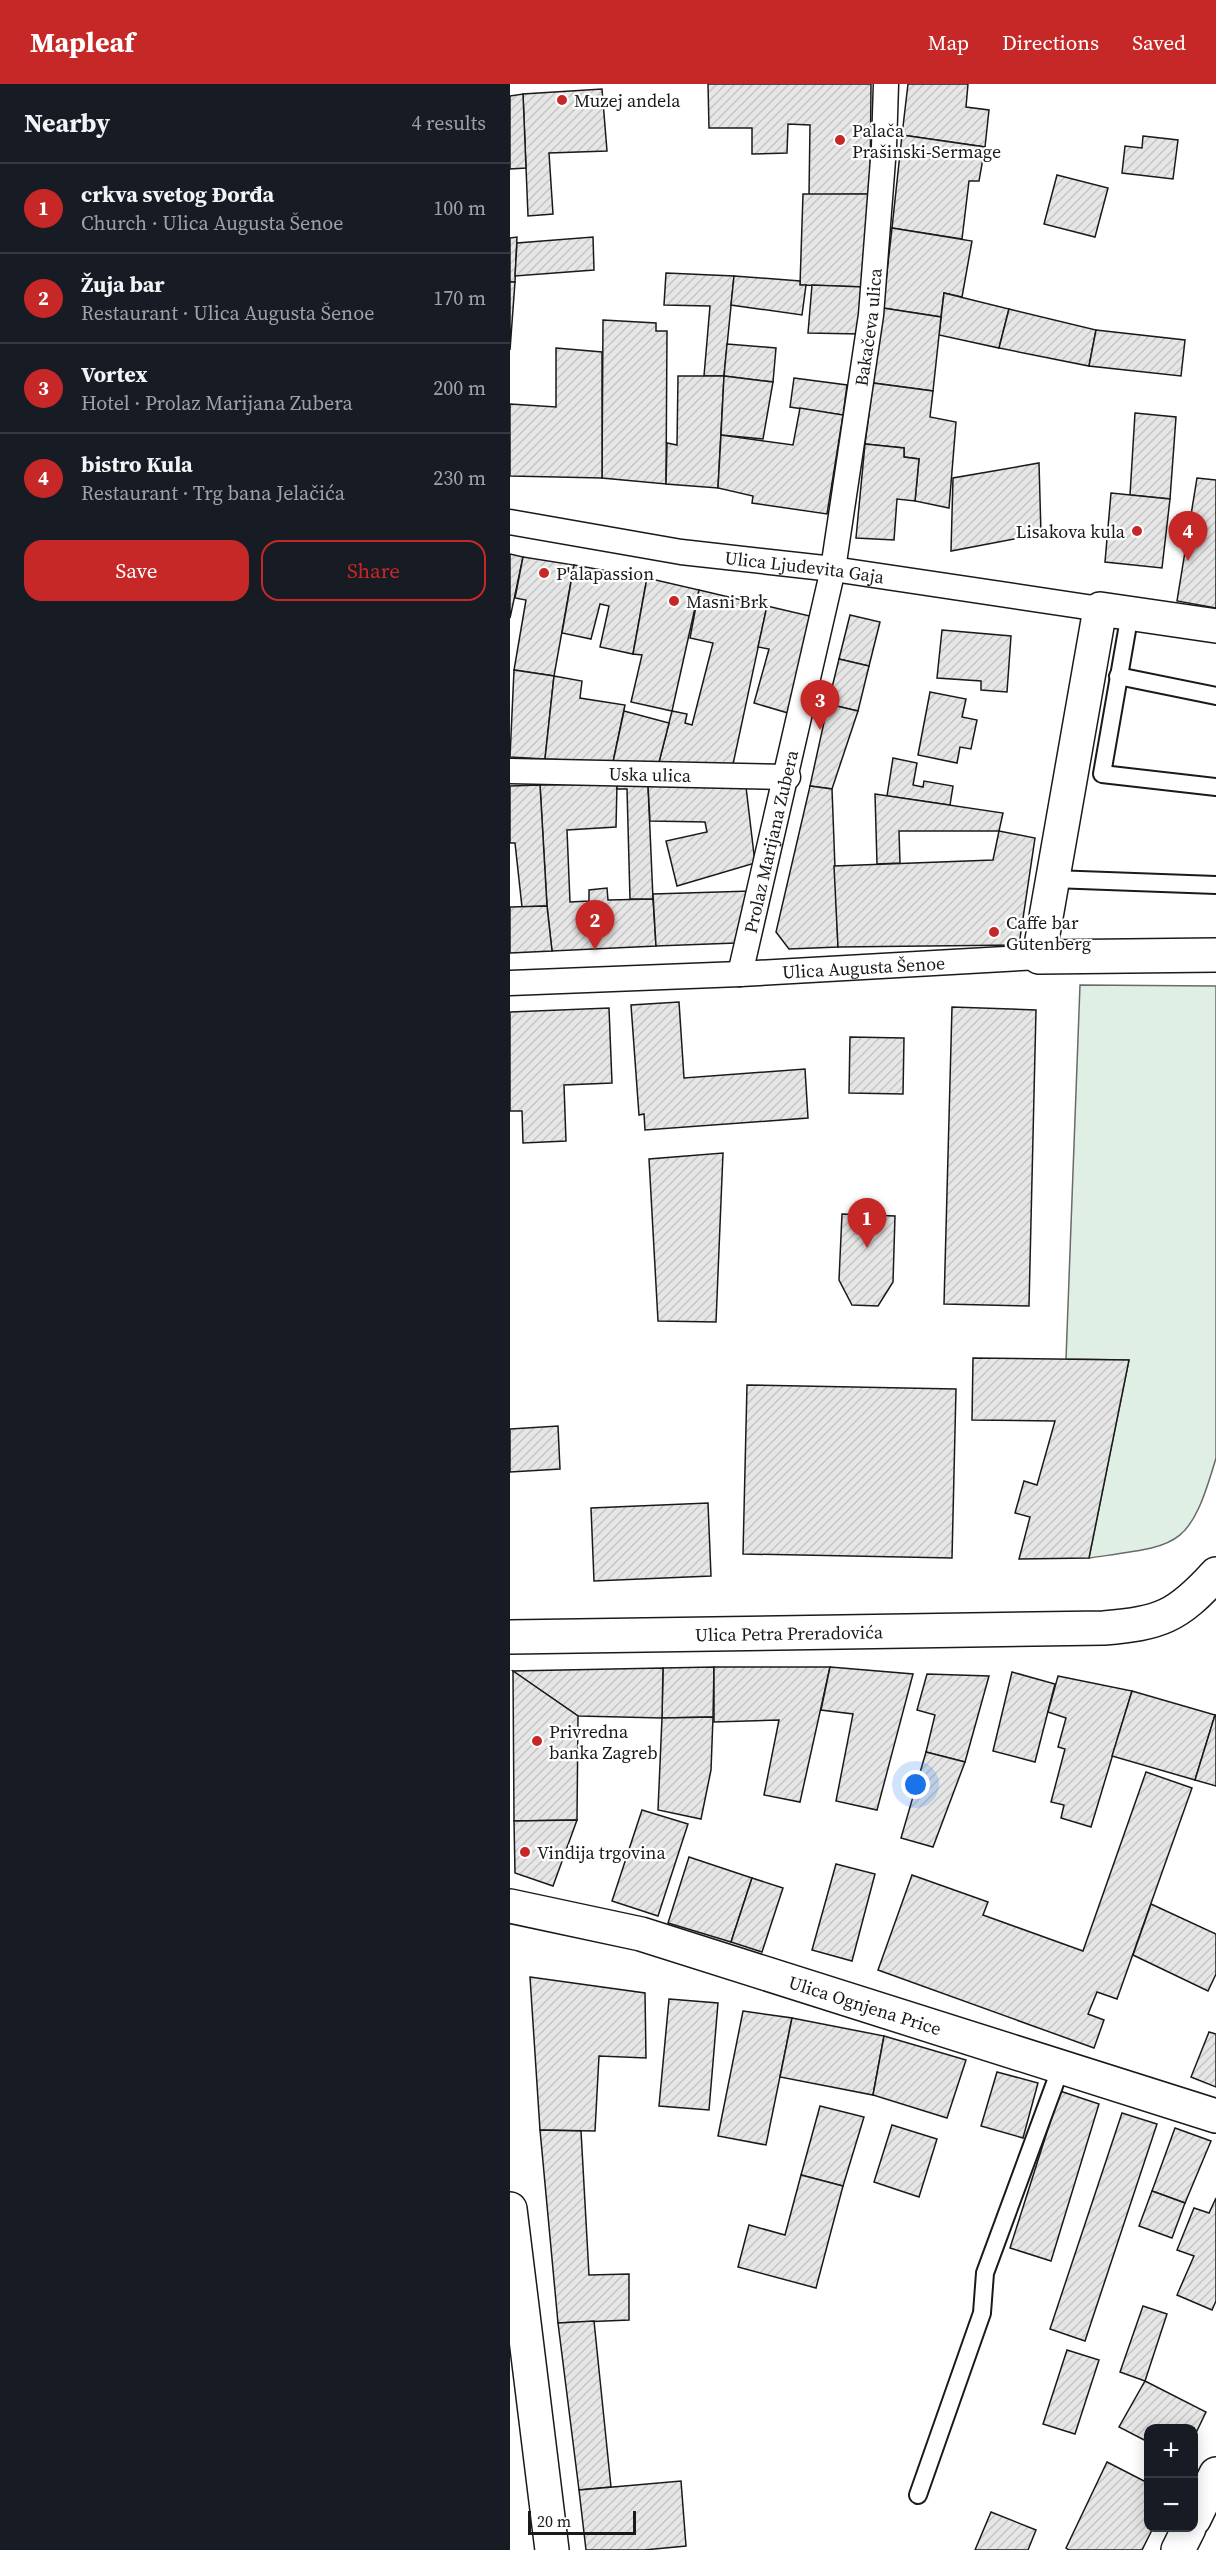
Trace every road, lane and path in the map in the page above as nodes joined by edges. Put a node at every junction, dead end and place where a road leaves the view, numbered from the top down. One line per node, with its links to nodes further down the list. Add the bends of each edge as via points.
1 (886, 84): 3 (street, Bakačeva ulica, via 871,315)
2 (510, 522): 3 (street, Ulica Ljudevita Gaja, via 681,552)
3 (834, 569): 4 (street, Ulica Ljudevita Gaja); 9 (street, Prolaz Marijana Zubera)
4 (1115, 611): 5 (street); 6 (lane); 11 (street)
5 (1216, 626)
6 (1118, 676): 7 (lane); 10 (lane, via 1101,774)
7 (1216, 696)
8 (510, 771): 9 (street, Uska ulica)
9 (788, 777): 15 (street, Prolaz Marijana Zubera)
10 (1216, 787)
11 (1053, 879): 12 (lane); 14 (street)
12 (1216, 885)
13 (1216, 955): 14 (street, Ulica Augusta Šenoe)
14 (1039, 957): 15 (street, Ulica Augusta Šenoe)
15 (740, 974): 16 (street, Ulica Augusta Šenoe)
16 (510, 983)
17 (1216, 1574): 18 (street, Ulica Petra Preradovića, via 1179,1611 1142,1625)
18 (510, 1637)
19 (510, 1906): 20 (street, Ulica Ognjena Price, via 641,1934)
20 (1061, 2067): 21 (street, Ulica Ognjena Price); 24 (lane, via 985,2273 982,2313)
21 (1216, 2116)
22 (510, 2209): 27 (street)
23 (1216, 2474): 25 (street)
24 (918, 2495)
25 (1198, 2511)
26 (1187, 2532): 28 (street)
27 (552, 2550)
28 (1178, 2550)

